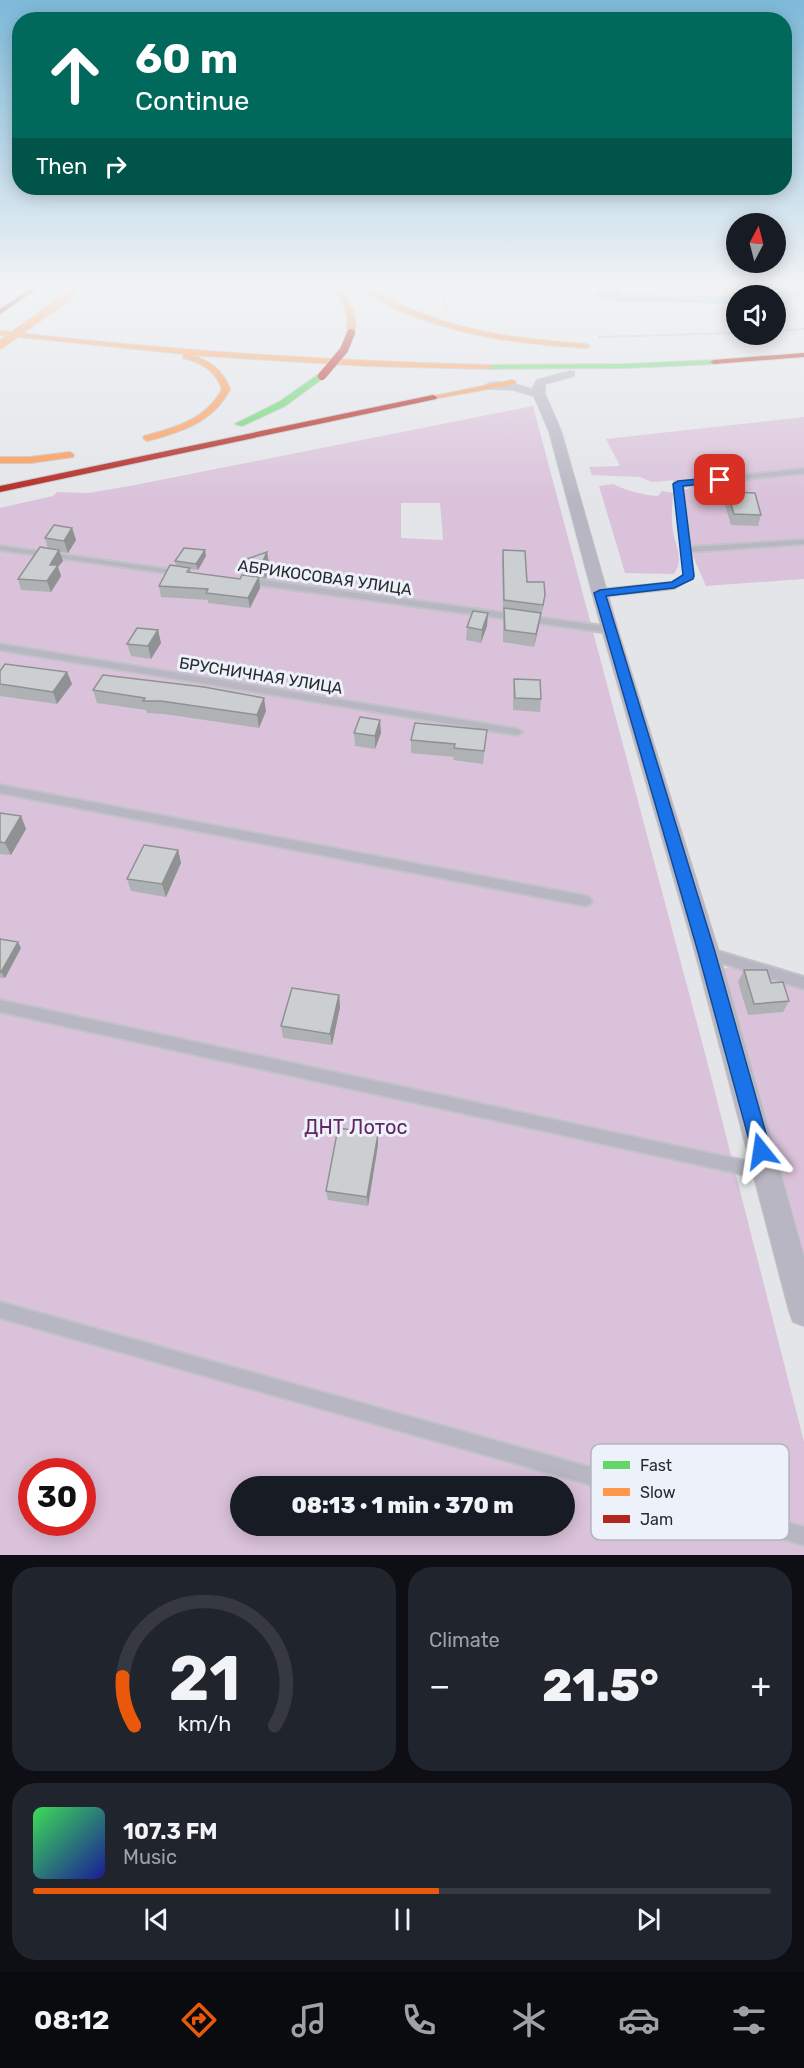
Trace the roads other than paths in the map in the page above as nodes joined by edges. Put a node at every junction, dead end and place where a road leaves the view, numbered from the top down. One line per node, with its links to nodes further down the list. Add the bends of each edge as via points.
1 (191, 358): 9 (highway, via 213,368 224,380 224,392 210,411 189,425)
2 (248, 358): 5 (highway, via 422,366)
3 (338, 358): 11 (highway, bridge, via 303,390 257,416)
4 (767, 358): 5 (highway)
5 (675, 364): 6 (highway)
6 (570, 374): 7 (highway); 8 (street, via 541,382)
7 (482, 387): 8 (street, via 514,387); 11 (highway)
8 (539, 394): 20 (street, via 555,431)
9 (132, 442)
10 (83, 453): 12 (highway)
11 (147, 457): 14 (highway)
12 (0, 460)
13 (804, 471): 17 (lane, via 678,484)
14 (0, 489)
15 (804, 542): 17 (lane)
16 (0, 548): 18 (lane)
17 (685, 550): 20 (lane, via 689,576 674,585)
18 (188, 573)
19 (234, 580): 21 (lane, АБРИКОСОВАЯ УЛИЦА)
20 (600, 593): 21 (street)
21 (610, 630): 26 (street)
22 (0, 647): 23 (lane, БРУСНИЧНАЯ УЛИЦА)
23 (516, 732)
24 (0, 789): 25 (lane)
25 (586, 901)
26 (706, 952): 27 (lane); 29 (street)
27 (804, 983)
28 (0, 1006): 29 (lane)
29 (768, 1173): 31 (street)
30 (0, 1310): 32 (lane)
31 (804, 1311)
32 (591, 1476)
33 (789, 1532): 34 (lane)
34 (804, 1536)

